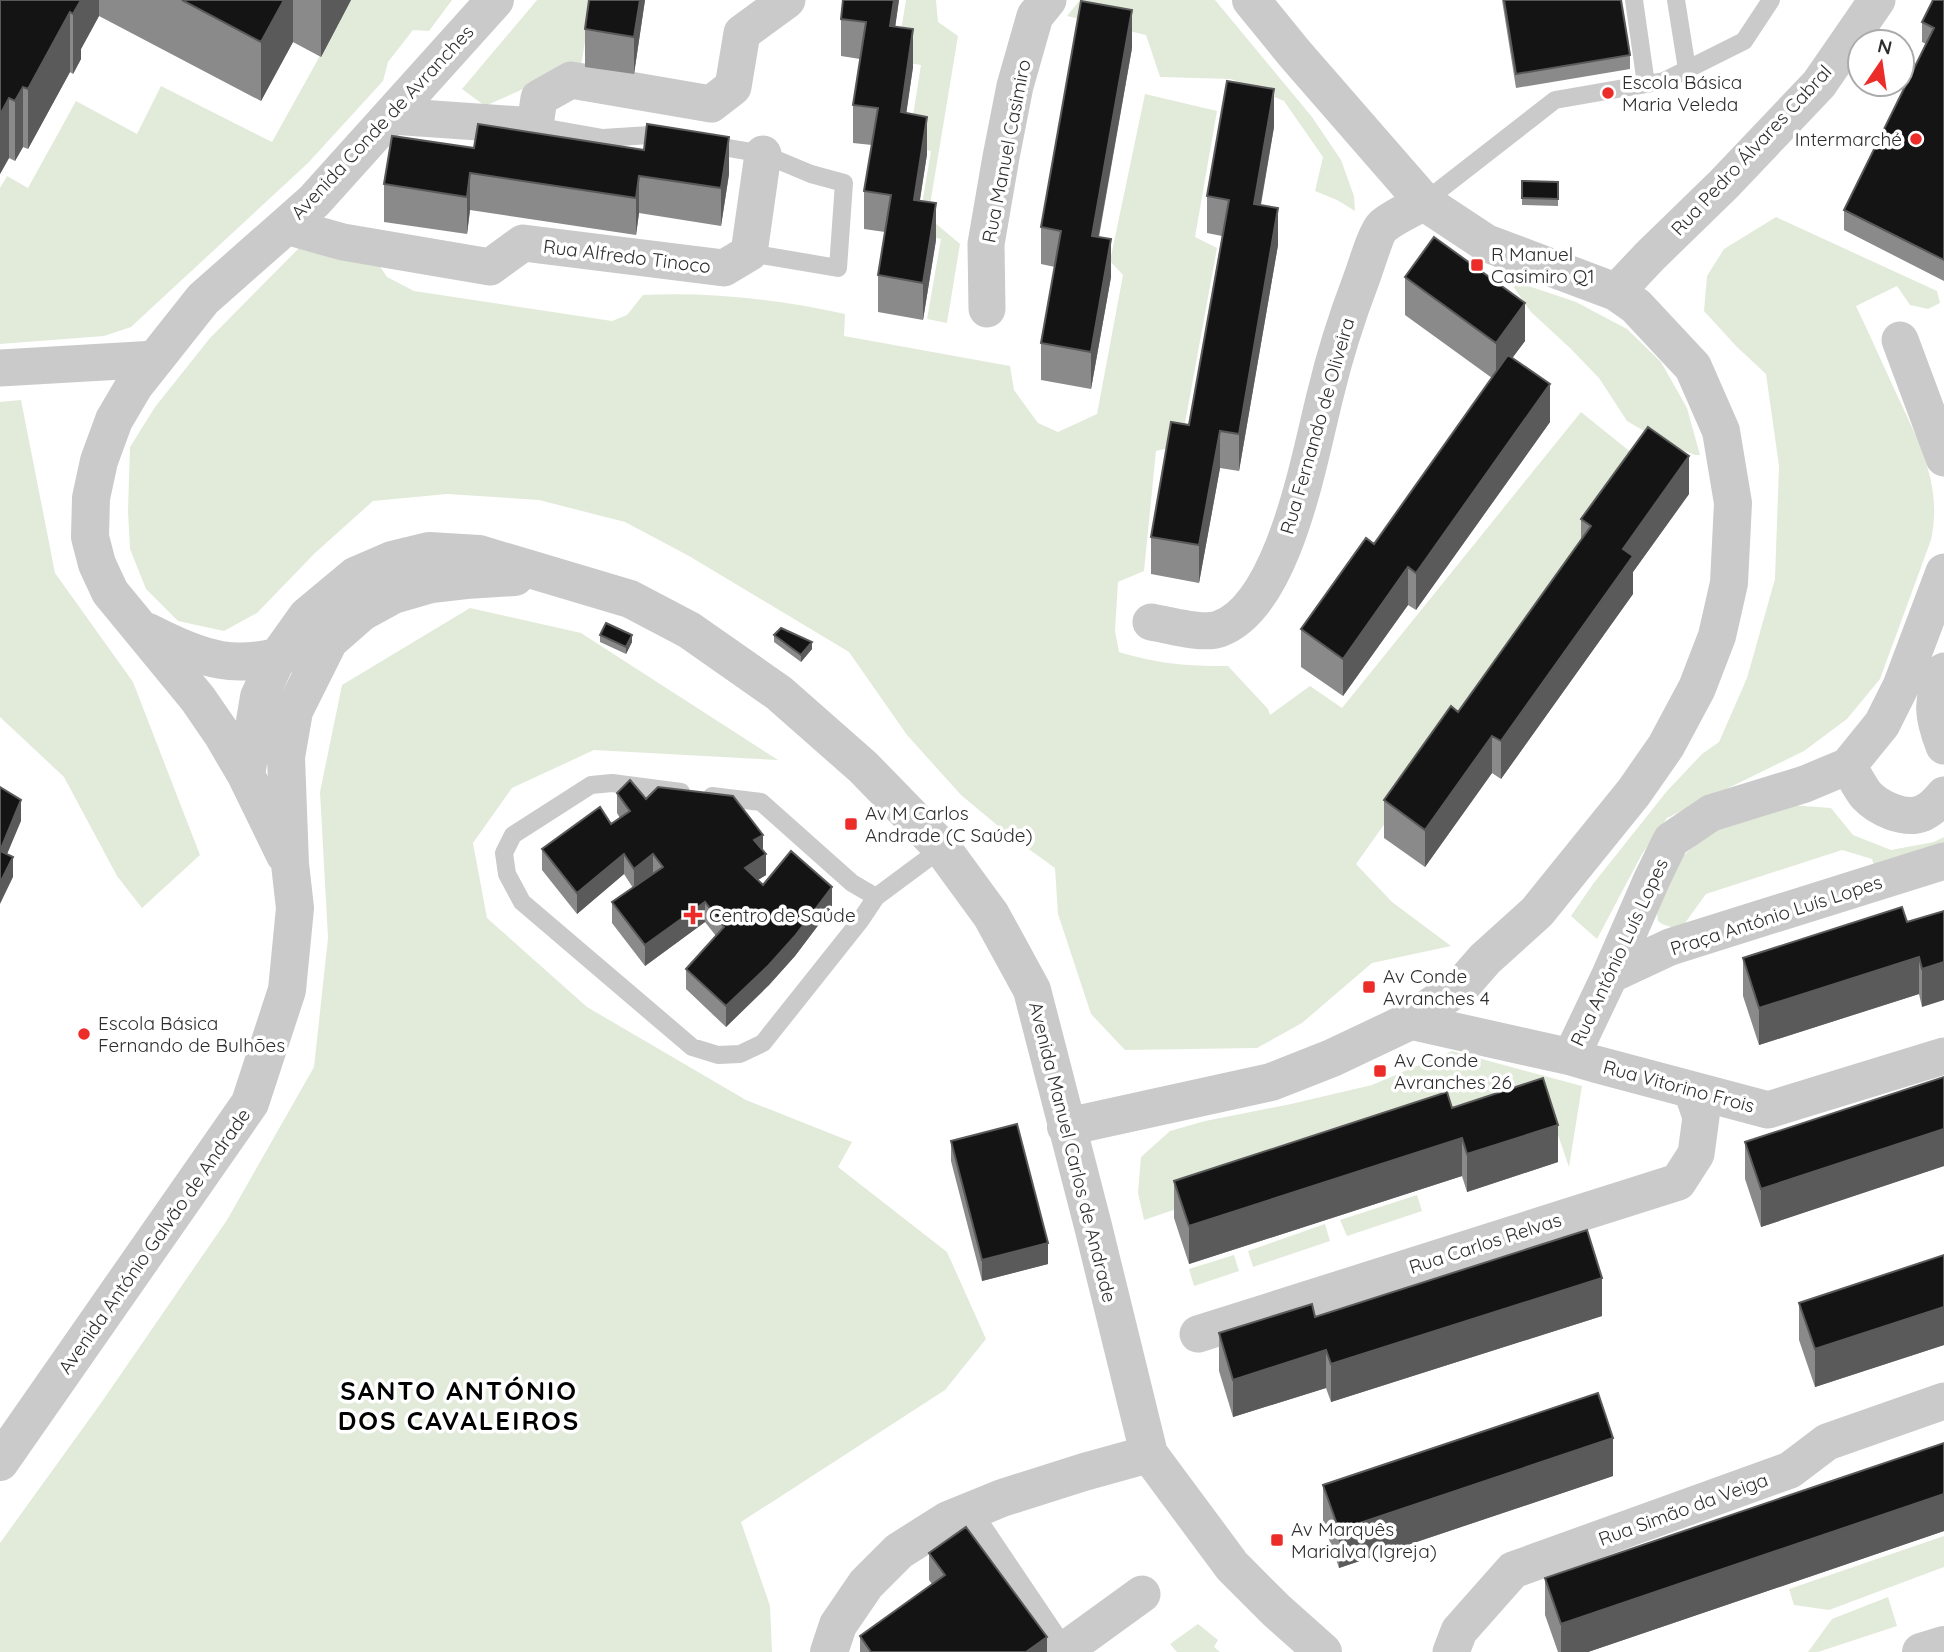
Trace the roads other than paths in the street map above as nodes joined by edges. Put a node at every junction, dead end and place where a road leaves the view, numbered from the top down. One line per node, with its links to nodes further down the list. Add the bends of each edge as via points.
1 (495, 0): 11 (street, Avenida Conde de Avranches)
2 (788, 0): 12 (street, via 742,33 733,86 711,104 570,80 539,98)
3 (1048, 0): 18 (street, Rua Manuel Casimiro, via 1035,16 1015,86 986,244)
4 (1251, 0): 14 (street)
5 (1633, 0): 10 (lane)
6 (1676, 0): 9 (lane)
7 (1771, 0): 9 (lane, via 1744,41)
8 (1877, 0): 17 (street, Rua Pedro Álvares Cabral, via 1819,84)
9 (1687, 69): 10 (lane)
10 (1646, 84): 14 (lane, via 1555,100)
11 (391, 116): 12 (street); 15 (street, Avenida Conde de Avranches)
12 (536, 126): 13 (lane, via 603,138 650,135)
13 (763, 154): 16 (street); 16 (lane, via 844,183 838,268)
14 (1424, 202): 17 (street, via 1486,243); 25 (street, Rua Fernando de Oliveira, via 1381,227 1341,334 1309,468 1273,572 1236,620 1217,630)
15 (286, 226): 16 (street, Rua Alfredo Tinoco, via 343,242 490,267 523,243 724,268); 20 (street, Avenida Conde de Avranches, via 203,299)
16 (749, 253)
17 (1616, 292): 39 (street, via 1636,306 1693,367 1721,431 1734,503 1729,583 1717,636 1697,688 1666,746 1626,803 1537,912 1464,982)
18 (986, 309)
19 (1900, 340): 22 (street)
20 (156, 359): 21 (street); 26 (street, Avenida Conde de Avranches, via 114,419 91,498 90,537 97,564 110,592)
21 (0, 368)
22 (1944, 458)
23 (1944, 572): 31 (street, Rua António Luís Lopes, via 1882,724)
24 (555, 576): 27 (street, via 431,584 393,595 362,612); 28 (street, via 479,554 429,551 392,559 355,576 307,616); 34 (street, Avenida Manuel Carlos de Andrade, via 654,612 779,693)
25 (1151, 622)
26 (140, 628): 28 (street, Avenida Conde de Avranches, via 215,660 233,663); 32 (street, Avenida Conde de Avranches, via 198,699)
27 (329, 641): 28 (street, Avenida Conde de Avranches); 36 (street, Avenida António Galvão de Andrade, via 292,722 286,758)
28 (277, 658): 32 (street, via 259,697)
29 (1944, 671): 30 (street, via 1934,705 1935,725)
30 (1944, 746)
31 (1848, 766): 33 (street, via 1867,795 1893,812 1922,814); 38 (street, Rua António Luís Lopes, via 1711,813 1671,840)
32 (246, 775): 36 (street, Avenida Conde de Avranches)
33 (1944, 795)
34 (943, 848): 37 (lane); 43 (street, Avenida Manuel Carlos de Andrade, via 991,915 1032,990)
35 (1944, 861): 38 (street, Praça António Luís Lopes, via 1671,947)
36 (290, 864): 47 (street, Avenida António Galvão de Andrade, via 295,908 287,990 250,1103)
37 (876, 897): 37 (lane, via 764,1043 740,1054 718,1055 692,1046 522,902 507,874 504,853 513,835 591,785 612,783 761,802 852,883)
38 (1611, 975): 40 (street, Rua António Luís Lopes)
39 (1410, 1021): 40 (street, Rua Vitorino Frois); 43 (street, via 1271,1082)
40 (1571, 1056): 42 (street, Rua Vitorino Frois)
41 (1944, 1056): 42 (street, Rua Vitorino Frois, via 1768,1110)
42 (1692, 1091): 44 (street, Rua Carlos Relvas, via 1701,1117 1696,1154 1678,1182)
43 (1066, 1127): 46 (street, Avenida Manuel Carlos de Andrade)
44 (1198, 1334)
45 (1944, 1401): 55 (street, Rua Simão da Veiga, via 1827,1442 1790,1470 1513,1570 1460,1631)
46 (1149, 1454): 48 (street); 54 (street, via 1232,1566)
47 (0, 1462)
48 (963, 1514): 51 (street, via 899,1551 866,1584 838,1625); 52 (street)
49 (1142, 1594): 53 (street)
50 (1944, 1645): 56 (street)
51 (829, 1652)
52 (1056, 1652)
53 (1062, 1652)
54 (1323, 1652)
55 (1451, 1652)
56 (1921, 1652)

